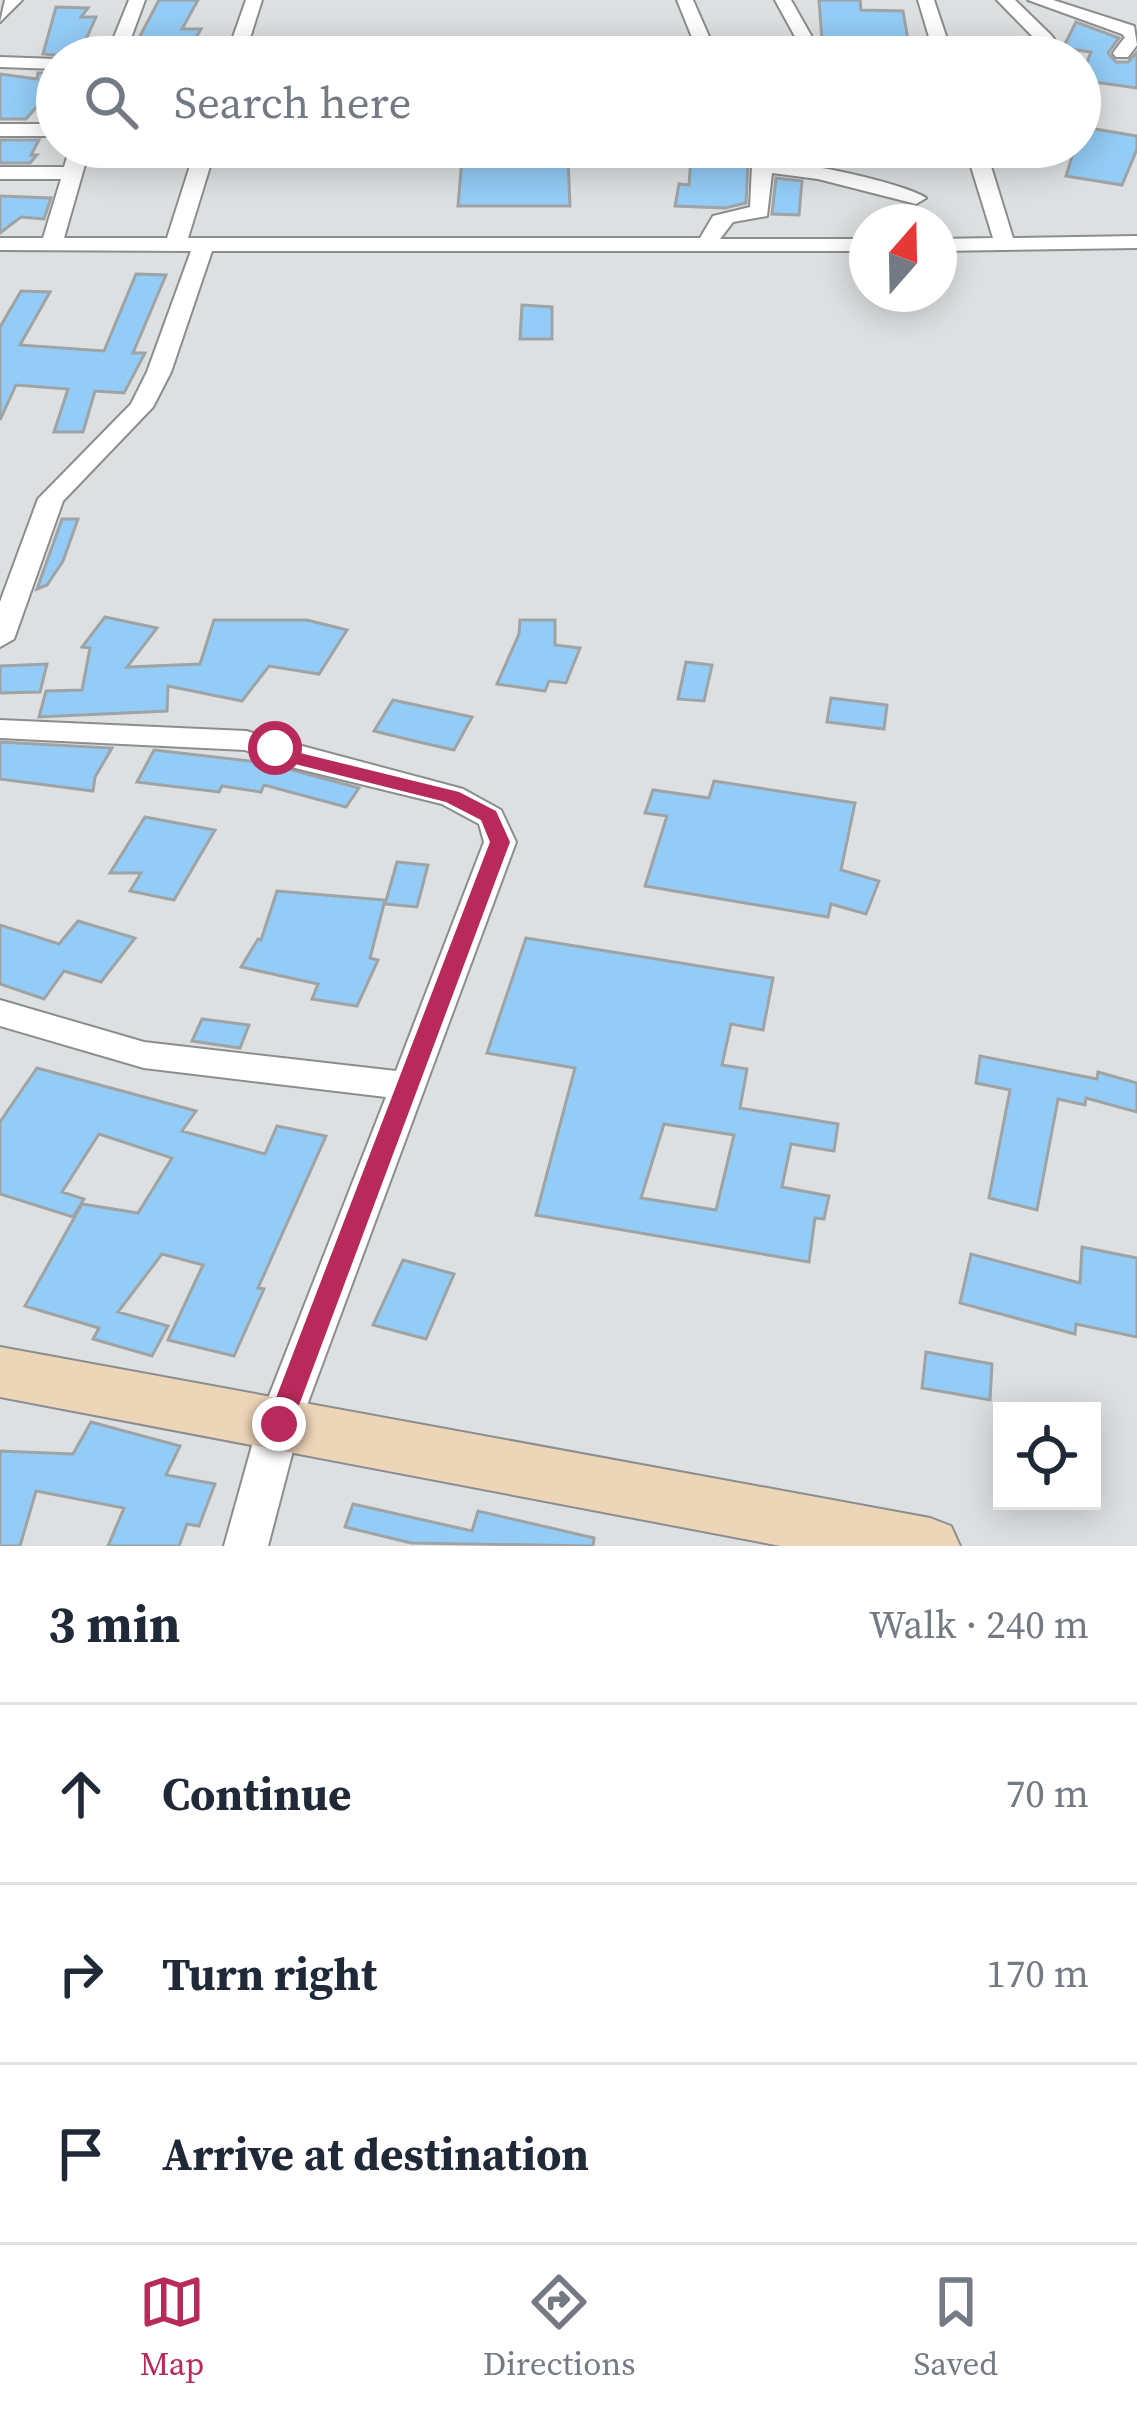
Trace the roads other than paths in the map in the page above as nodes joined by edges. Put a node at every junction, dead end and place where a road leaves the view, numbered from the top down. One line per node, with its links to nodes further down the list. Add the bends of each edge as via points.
1 (14, 0): 9 (street)
2 (137, 0): 10 (street)
3 (254, 0): 11 (street)
4 (685, 0): 12 (street)
5 (783, 0): 13 (street)
6 (926, 0): 14 (street)
7 (1005, 0): 15 (street)
8 (1036, 0): 16 (street, via 1128,30 1135,36)
9 (0, 17)
10 (123, 36)
11 (242, 36)
12 (700, 36)
13 (802, 36)
14 (937, 36)
15 (1042, 36)
16 (1122, 52)
17 (0, 62): 18 (street)
18 (36, 63)
19 (0, 130): 20 (street)
20 (36, 130)
21 (74, 168): 28 (street)
22 (199, 168): 39 (street)
23 (761, 168): 35 (street, via 760,212 722,218)
24 (835, 168): 29 (street)
25 (908, 168): 29 (street)
26 (981, 168): 34 (street)
27 (0, 173): 28 (street)
28 (73, 173): 38 (street)
29 (916, 198): 30 (street)
30 (918, 204)
31 (1137, 242): 34 (street)
32 (0, 244): 38 (street)
33 (957, 244): 34 (street)
34 (1005, 244)
35 (708, 245): 36 (street); 37 (street)
36 (849, 245)
37 (203, 246): 39 (street); 40 (street, via 141,407 52,499)
38 (51, 247): 39 (street)
39 (175, 247)
40 (0, 639)
41 (0, 729): 43 (street, via 242,742 452,797 489,815 500,842)
42 (0, 1013): 43 (street, via 144,1055)
43 (410, 1086): 45 (street)
44 (0, 1372): 45 (main road)
45 (279, 1424): 46 (street); 47 (main road)
46 (247, 1546)
47 (930, 1546)

